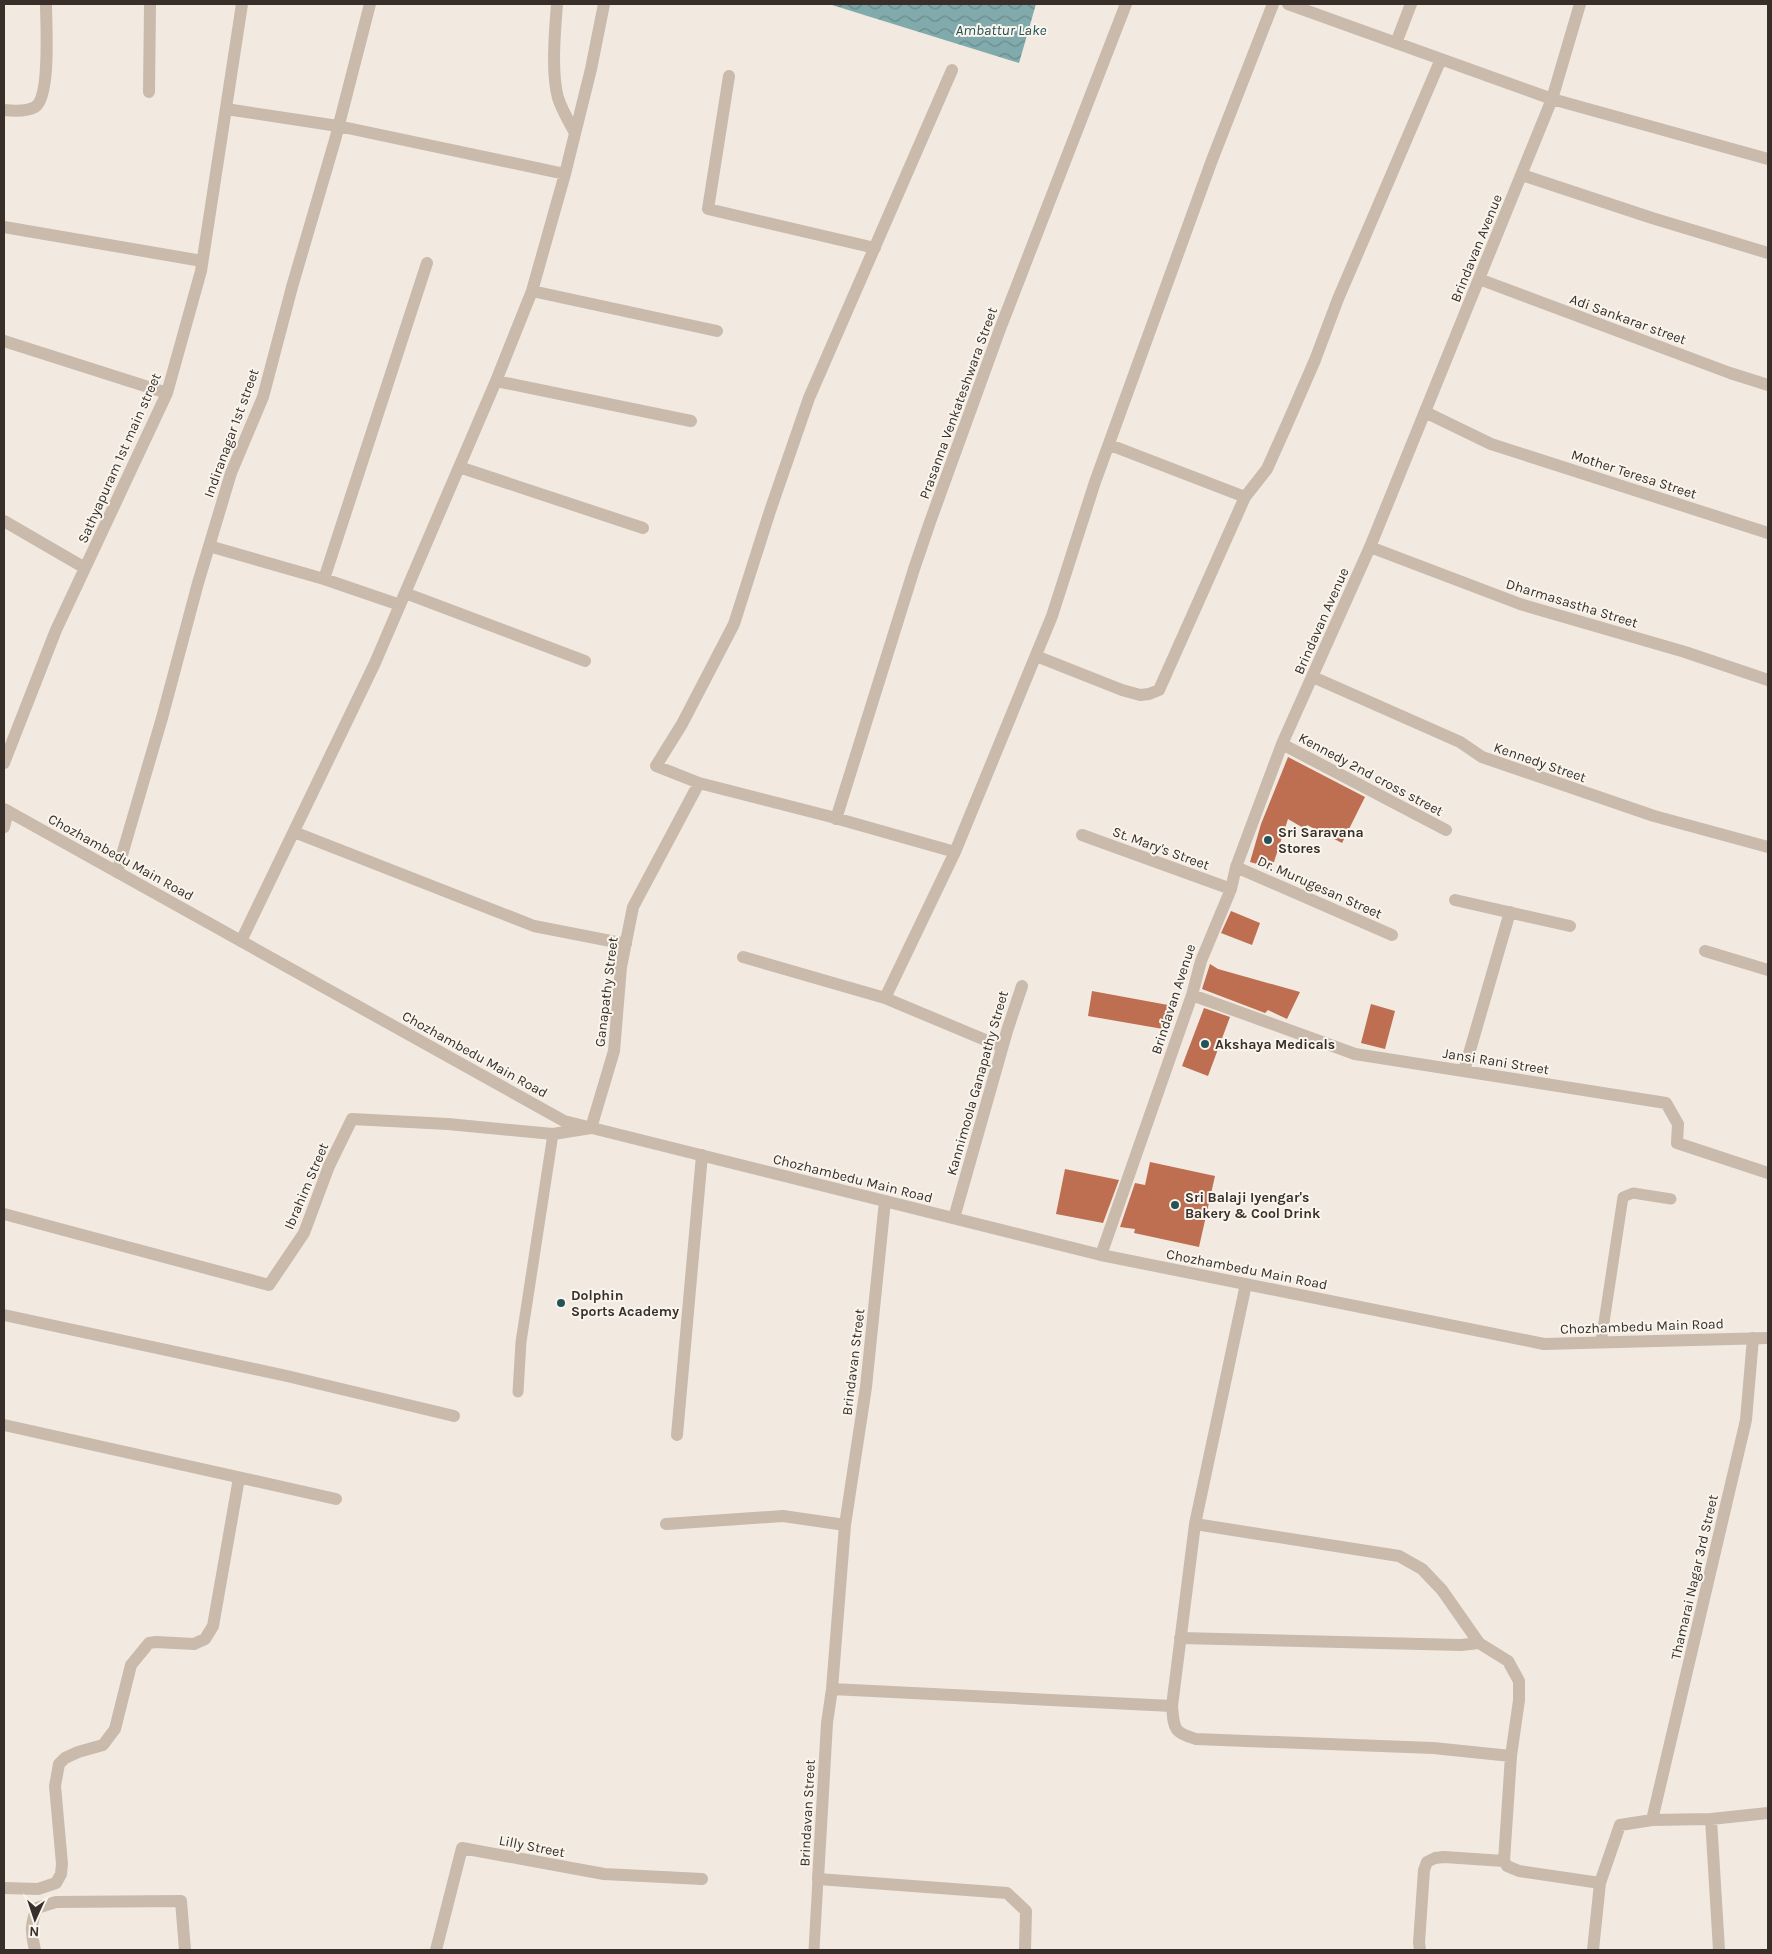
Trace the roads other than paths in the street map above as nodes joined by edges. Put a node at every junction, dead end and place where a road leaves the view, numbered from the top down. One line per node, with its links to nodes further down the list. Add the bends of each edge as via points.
1 (46, 4): 19 (street, via 42,100 34,107)
2 (150, 4): 16 (street)
3 (242, 4): 18 (street, Sathyapuram 1st main street)
4 (370, 4): 20 (street, Indiranagar 1st street)
5 (557, 4): 21 (street, via 555,51 558,96)
6 (604, 4): 21 (street)
7 (1126, 4): 59 (street, Prasanna Venkateshwara Street, via 1000,329 924,541)
8 (1273, 4): 39 (street, via 1212,160)
9 (1288, 4): 12 (street)
10 (1411, 4): 12 (street)
11 (1580, 4): 17 (street, Brindavan Avenue)
12 (1396, 43): 13 (street)
13 (1441, 59): 17 (street); 41 (street, via 1285,430 1267,469)
14 (952, 70): 26 (street)
15 (729, 76): 26 (street, via 708,209)
16 (149, 92)
17 (1552, 99): 22 (street); 24 (street, Brindavan Avenue)
18 (226, 108): 20 (street); 28 (street, Sathyapuram 1st main street)
19 (4, 110)
20 (338, 126): 23 (street); 45 (street, Indiranagar 1st street, via 263,397 231,473)
21 (575, 133): 23 (street)
22 (1768, 159)
23 (565, 174): 31 (street)
24 (1522, 175): 27 (street); 30 (street, Brindavan Avenue)
25 (4, 227): 28 (street)
26 (875, 248): 57 (street, via 809,398 734,624 682,724 656,766)
27 (1768, 253)
28 (202, 261): 36 (street, Sathyapuram 1st main street)
29 (427, 263): 48 (street)
30 (1479, 279): 35 (street, Adi Sankarar street); 37 (street, Brindavan Avenue)
31 (532, 291): 32 (street); 34 (street)
32 (717, 331)
33 (4, 341): 36 (street)
34 (496, 381): 38 (street); 40 (street)
35 (1768, 385)
36 (168, 393): 47 (street, Sathyapuram 1st main street)
37 (1425, 412): 44 (street, Mother Teresa Street, via 1491,444); 46 (street, Brindavan Avenue)
38 (691, 422)
39 (1110, 445): 41 (street); 51 (street)
40 (459, 467): 43 (street); 49 (street)
41 (1245, 497): 51 (street, via 1159,690 1140,695)
42 (4, 521): 47 (street)
43 (643, 528)
44 (1768, 533)
45 (209, 546): 48 (street); 67 (street, Indiranagar 1st street)
46 (1370, 547): 53 (street, Brindavan Avenue); 54 (street, Dharmasastha Street, via 1520,604)
47 (85, 568): 56 (street, Sathyapuram 1st main street, via 56,630)
48 (324, 579): 50 (street)
49 (405, 593): 50 (street); 52 (street)
50 (400, 605): 62 (street)
51 (1036, 656): 65 (street)
52 (586, 661)
53 (1312, 677): 55 (street, Brindavan Avenue); 64 (street, Kennedy Street, via 1460,742 1482,758 1654,816)
54 (1768, 680)
55 (1282, 744): 61 (street, Kennedy 2nd cross street); 66 (street, Brindavan Avenue)
56 (4, 763)
57 (699, 784): 59 (street); 74 (street, Ganapathy Street, via 634,907)
58 (6, 810): 60 (street); 67 (street, Chozhambedu Main Road)
59 (836, 819): 65 (street)
60 (4, 827)
61 (1446, 830)
62 (294, 832): 73 (street); 74 (street, via 534,926)
63 (1082, 835): 68 (street, St. Mary's Street)
64 (1768, 847)
65 (955, 852): 80 (street)
66 (1236, 867): 68 (street, Brindavan Avenue); 72 (street, Dr. Murugesan Street)
67 (117, 872): 73 (street, Chozhambedu Main Road)
68 (1231, 889): 79 (street, Brindavan Avenue, via 1201,961)
69 (1455, 900): 70 (street)
70 (1510, 912): 71 (street); 82 (street)
71 (1570, 926)
72 (1392, 935)
73 (241, 941): 83 (street, Chozhambedu Main Road, via 564,1120)
74 (626, 944): 83 (street, Ganapathy Street, via 614,1050)
75 (1705, 951): 77 (street)
76 (743, 958): 80 (street)
77 (1768, 970)
78 (1022, 986): 81 (street, Kannimoola Ganapathy Street)
79 (1192, 995): 82 (street, Jansi Rani Street, via 1355,1054); 91 (street, Brindavan Avenue)
80 (885, 998): 81 (street)
81 (1002, 1047): 90 (street, Kannimoola Ganapathy Street)
82 (1464, 1071): 86 (street, Jansi Rani Street, via 1666,1103 1678,1124 1677,1142)
83 (592, 1128): 84 (street, Ibrahim Street); 85 (street, Chozhambedu Main Road)
84 (553, 1134): 89 (street, Ibrahim Street, via 352,1119 329,1166 304,1232 269,1285); 97 (lane, via 521,1342)
85 (702, 1155): 88 (street, Chozhambedu Main Road); 100 (street)
86 (1768, 1173)
87 (1671, 1199): 96 (lane, via 1633,1193 1623,1197)
88 (884, 1201): 90 (street, Chozhambedu Main Road); 105 (street, Brindavan Street, via 866,1387)
89 (4, 1214)
90 (954, 1218): 91 (street, Chozhambedu Main Road)
91 (1101, 1256): 92 (street, Chozhambedu Main Road)
92 (1246, 1284): 96 (street, Chozhambedu Main Road, via 1544,1344); 104 (street)
93 (4, 1315): 98 (street)
94 (1753, 1338): 95 (street, Chozhambedu Main Road); 96 (street, Chozhambedu Main Road); 113 (street, Thamarai Nagar 3rd Street, via 1746,1420)
95 (1768, 1338)
96 (1601, 1342)
97 (518, 1392)
98 (454, 1416)
99 (4, 1424): 101 (street)
100 (677, 1435)
101 (239, 1478): 102 (street); 118 (street, via 213,1626 205,1639 194,1644 149,1643 131,1665 115,1729 104,1744 78,1752 59,1764 55,1786 62,1864 56,1883 45,1888)
102 (336, 1500)
103 (666, 1524): 105 (street, via 783,1516)
104 (1195, 1524): 106 (street); 107 (street, via 1398,1556 1422,1569)
105 (845, 1526): 108 (street, Brindavan Street)
106 (1180, 1638): 107 (street); 109 (street)
107 (1479, 1643): 110 (street, via 1508,1661 1519,1681)
108 (832, 1689): 109 (street); 116 (street, Brindavan Street)
109 (1172, 1706): 110 (street, via 1174,1728 1181,1735 1196,1739 1433,1748)
110 (1511, 1756): 114 (street)
111 (1768, 1812): 112 (street)
112 (1711, 1819): 113 (street); 126 (street)
113 (1652, 1820): 117 (street, via 1620,1825)
114 (1504, 1861): 117 (street, via 1519,1871); 124 (street, via 1444,1857 1427,1862)
115 (702, 1879): 121 (street, Lilly Street, via 604,1874 462,1848)
116 (818, 1879): 122 (lane); 123 (street, Brindavan Street, via 1007,1894 1026,1911)
117 (1600, 1883): 125 (street)
118 (4, 1888)
119 (35, 1950): 120 (street, via 31,1921 37,1908 56,1902 181,1901)
120 (185, 1950)
121 (436, 1950)
122 (814, 1950)
123 (1025, 1950)
124 (1420, 1950)
125 (1593, 1950)
126 (1719, 1950)

